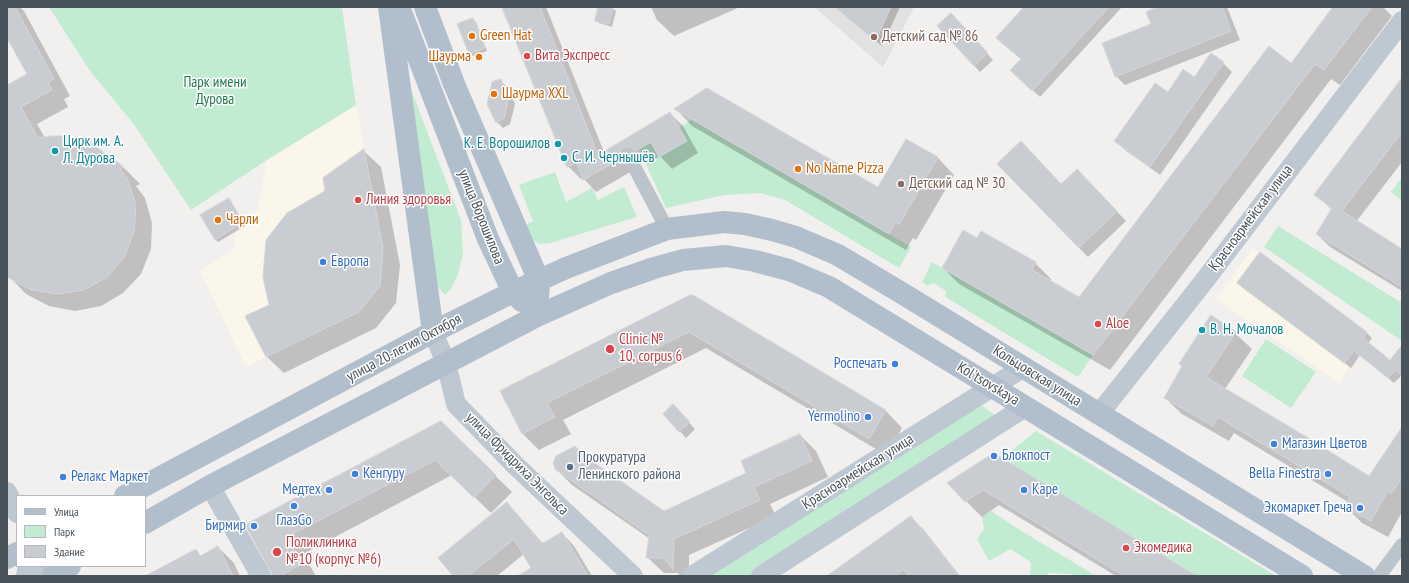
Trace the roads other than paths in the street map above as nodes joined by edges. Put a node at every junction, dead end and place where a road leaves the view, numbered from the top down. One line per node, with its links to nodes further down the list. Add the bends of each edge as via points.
1 (389, 7): 11 (main road)
2 (399, 7): 9 (main road, улица Ворошилова, via 488,239)
3 (424, 7): 8 (main road, улица Ворошилова, via 454,84)
4 (1402, 21): 16 (street, Красноармейская улица, via 1205,280)
5 (628, 155): 7 (street)
6 (693, 226): 7 (main road, улица 20-летия Октября); 13 (main road, Кольцовская улица, via 724,222 745,224 796,237 838,255)
7 (667, 229): 8 (main road, улица 20-летия Октября)
8 (539, 281): 9 (main road, улица 20-летия Октября); 10 (main road)
9 (513, 292): 10 (main road, улица Ворошилова); 11 (main road, улица 20-летия Октября)
10 (537, 316): 12 (main road); 14 (main road, Kol'tsovskaya, via 611,283 654,268 683,260 726,256 789,270 829,287)
11 (433, 332): 12 (street, улица Фридриха Энгельса); 19 (main road, улица 20-летия Октября)
12 (446, 363): 17 (main road); 30 (street, улица Фридриха Энгельса, via 456,404 516,466)
13 (1024, 367): 14 (street, Красноармейская улица); 16 (main road, Кольцовская улица)
14 (993, 387): 15 (main road, Kol'tsovskaya); 31 (street, Красноармейская улица)
15 (1025, 407): 32 (street); 33 (main road, Kol'tsovskaya)
16 (1099, 414): 34 (main road, Кольцовская улица)
17 (210, 486): 21 (main road); 29 (street)
18 (7, 492): 20 (street)
19 (127, 495)
20 (16, 511)
21 (146, 522)
22 (1402, 545): 35 (street)
23 (16, 554): 24 (main road)
24 (7, 558)
25 (42, 567): 27 (street)
26 (68, 567): 28 (main road)
27 (46, 576)
28 (53, 576)
29 (261, 576)
30 (633, 576)
31 (692, 576)
32 (761, 576)
33 (1302, 576)
34 (1364, 576)
35 (1379, 576)

